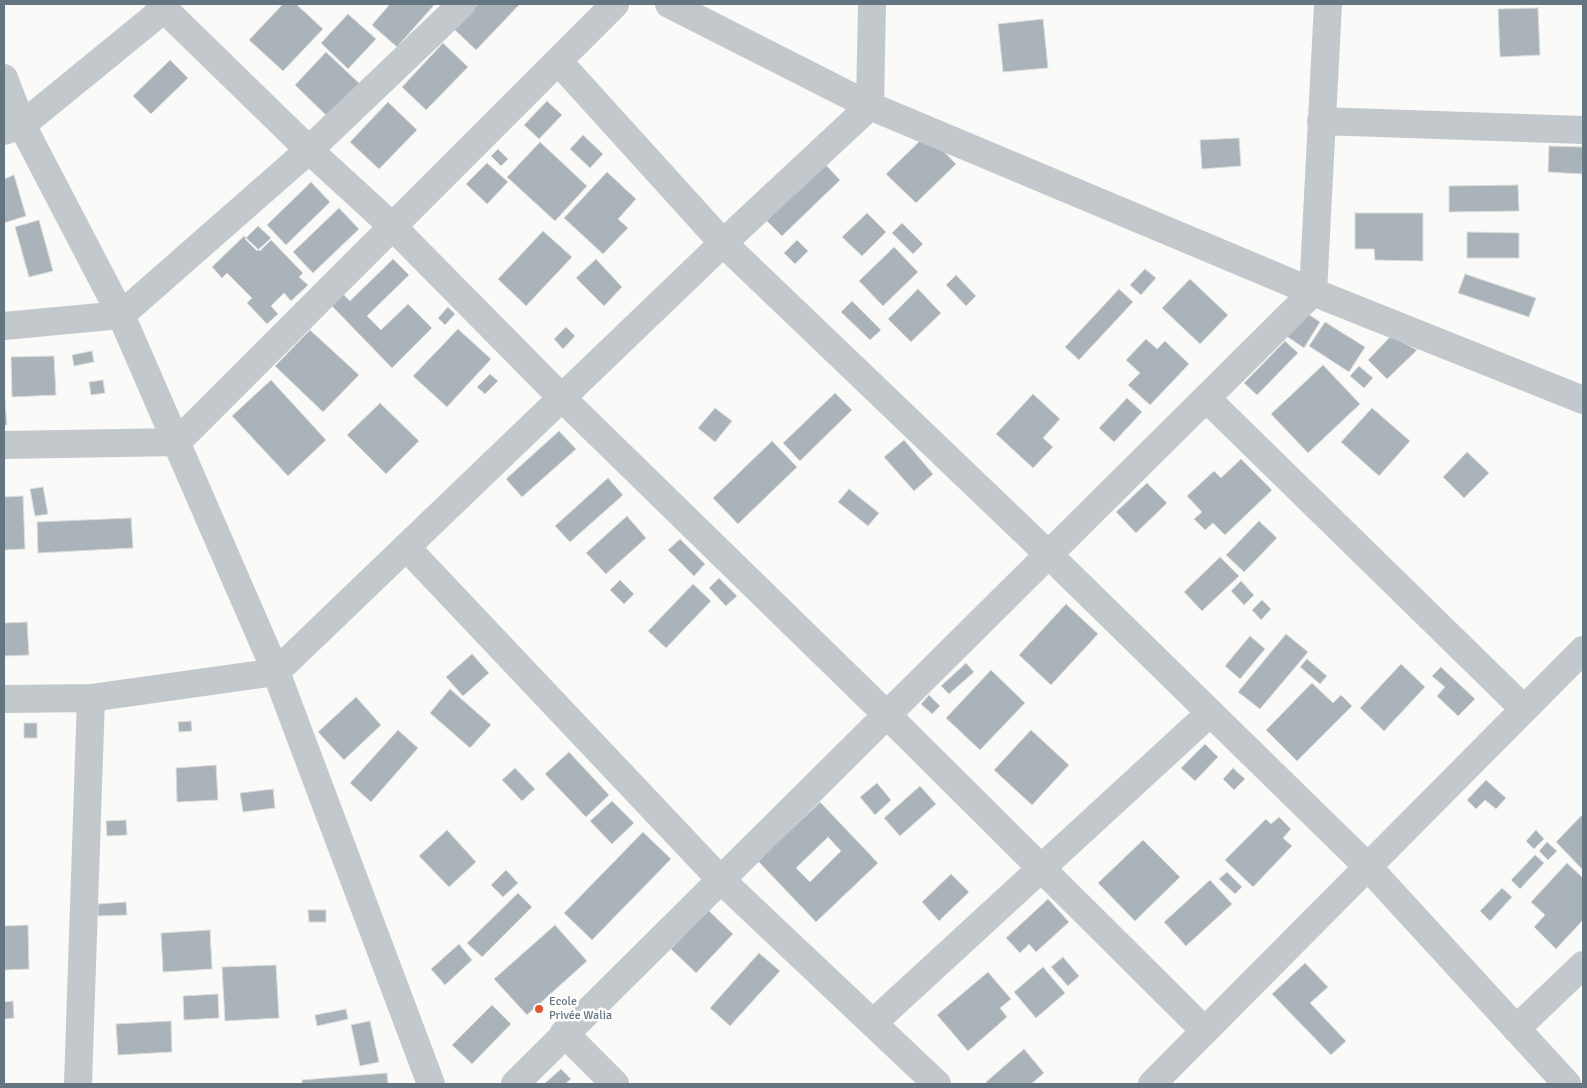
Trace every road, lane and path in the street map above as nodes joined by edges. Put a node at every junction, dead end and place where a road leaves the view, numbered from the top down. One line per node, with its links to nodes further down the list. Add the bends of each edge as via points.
1 (462, 4): 13 (street)
2 (615, 4): 7 (street)
3 (669, 4): 9 (street)
4 (872, 4): 9 (street)
5 (1328, 4): 10 (street)
6 (163, 6): 11 (street); 13 (street)
7 (558, 61): 14 (street); 15 (street)
8 (4, 78): 11 (street)
9 (870, 106): 15 (street); 16 (street)
10 (1321, 121): 12 (street); 16 (street)
11 (13, 128): 17 (street)
12 (1583, 130)
13 (309, 150): 14 (street); 17 (street)
14 (392, 226): 19 (street); 22 (street)
15 (723, 243): 19 (street); 25 (street)
16 (1312, 292): 20 (street); 21 (street)
17 (121, 315): 18 (street); 22 (street)
18 (4, 326)
19 (562, 398): 24 (street); 32 (street)
20 (1206, 398): 25 (street); 30 (street)
21 (1583, 400)
22 (177, 442): 23 (street); 27 (street)
23 (4, 445)
24 (406, 547): 27 (street); 35 (street)
25 (1048, 554): 31 (street); 32 (street)
26 (1583, 650): 30 (street)
27 (276, 672): 28 (street); 42 (street)
28 (91, 698): 29 (street); 41 (street)
29 (4, 700)
30 (1524, 709): 33 (street)
31 (1210, 713): 33 (street); 34 (street)
32 (886, 714): 34 (street); 35 (street)
33 (1368, 867): 38 (street); 40 (street)
34 (1041, 868): 37 (street); 40 (street)
35 (720, 879): 37 (street); 39 (street)
36 (1583, 965): 38 (street)
37 (873, 1023): 45 (street)
38 (1516, 1029): 47 (street)
39 (564, 1032): 43 (street); 44 (street)
40 (1205, 1032): 46 (street)
41 (78, 1084)
42 (431, 1084)
43 (515, 1084)
44 (615, 1084)
45 (937, 1084)
46 (1152, 1084)
47 (1567, 1084)

